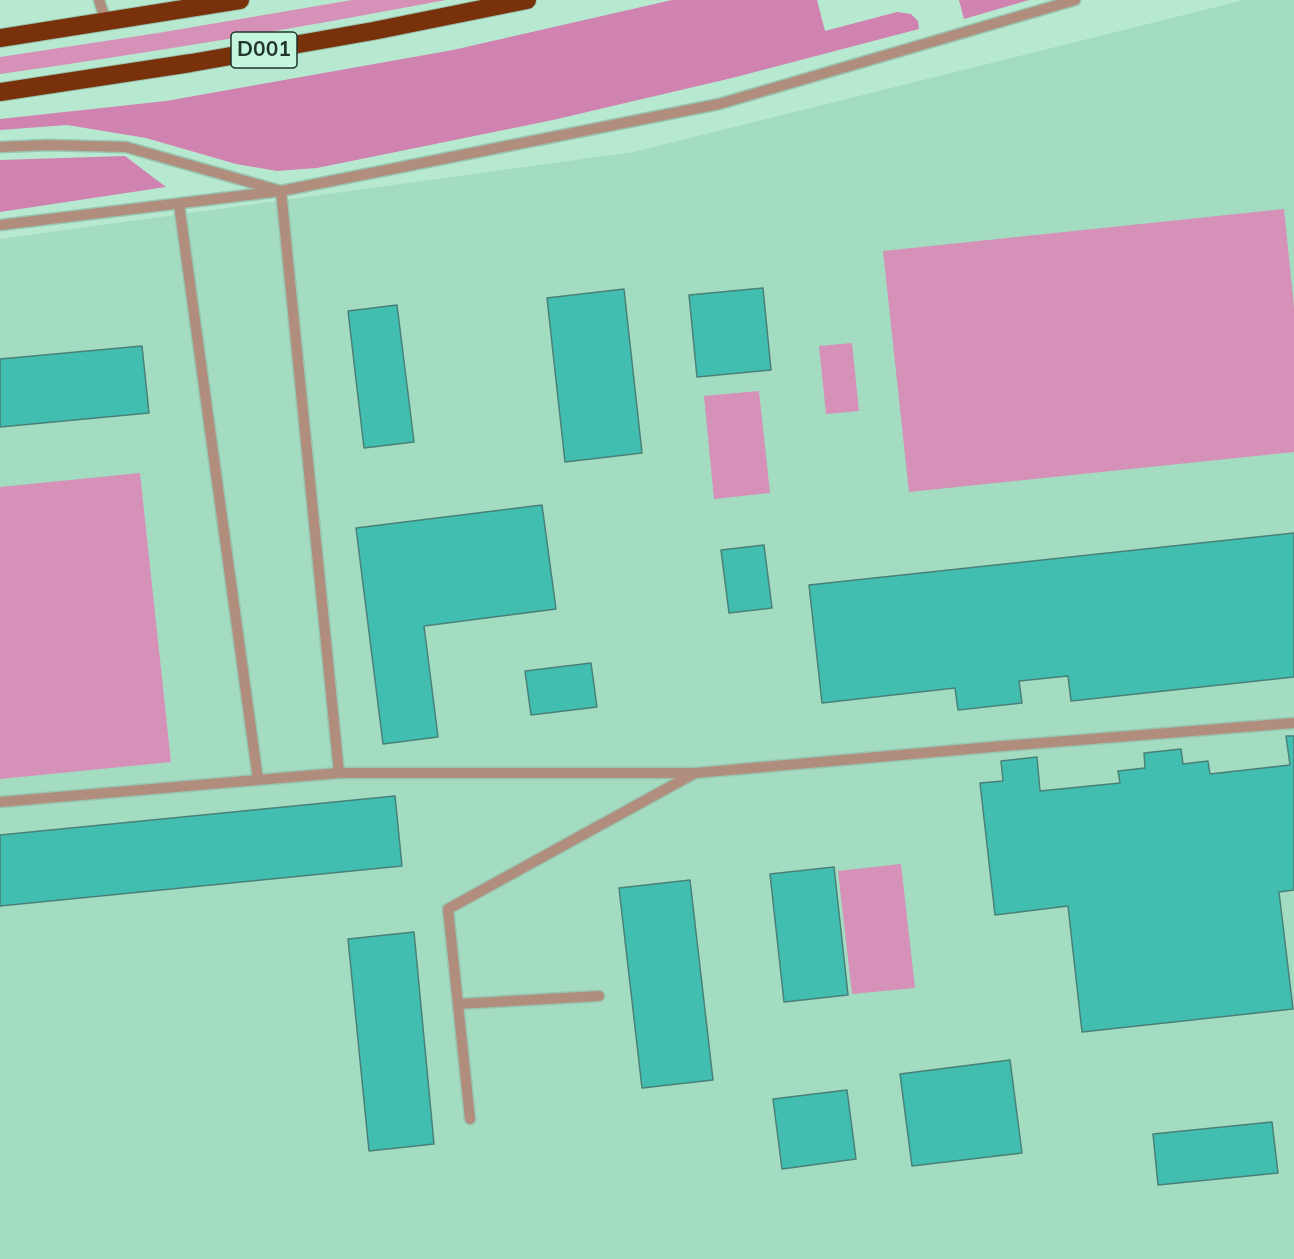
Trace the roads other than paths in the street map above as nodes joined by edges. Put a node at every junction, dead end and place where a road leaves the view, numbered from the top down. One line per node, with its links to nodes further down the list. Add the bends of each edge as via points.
1 (99, 0): 5 (lane)
2 (240, 0): 5 (highway, D001)
3 (527, 0): 7 (highway, D001, via 373,32)
4 (1075, 0): 9 (lane, via 718,104)
5 (106, 22): 6 (highway, D001)
6 (0, 38)
7 (0, 92)
8 (0, 147): 9 (lane, via 126,147)
9 (281, 191): 10 (lane); 13 (lane)
10 (178, 204): 11 (lane); 15 (lane)
11 (0, 225)
12 (1294, 723): 14 (lane)
13 (339, 773): 14 (lane); 15 (lane)
14 (695, 773): 18 (lane, via 448,909)
15 (258, 780): 16 (lane)
16 (0, 802)
17 (599, 996): 18 (lane)
18 (458, 1004): 19 (lane)
19 (470, 1119)

